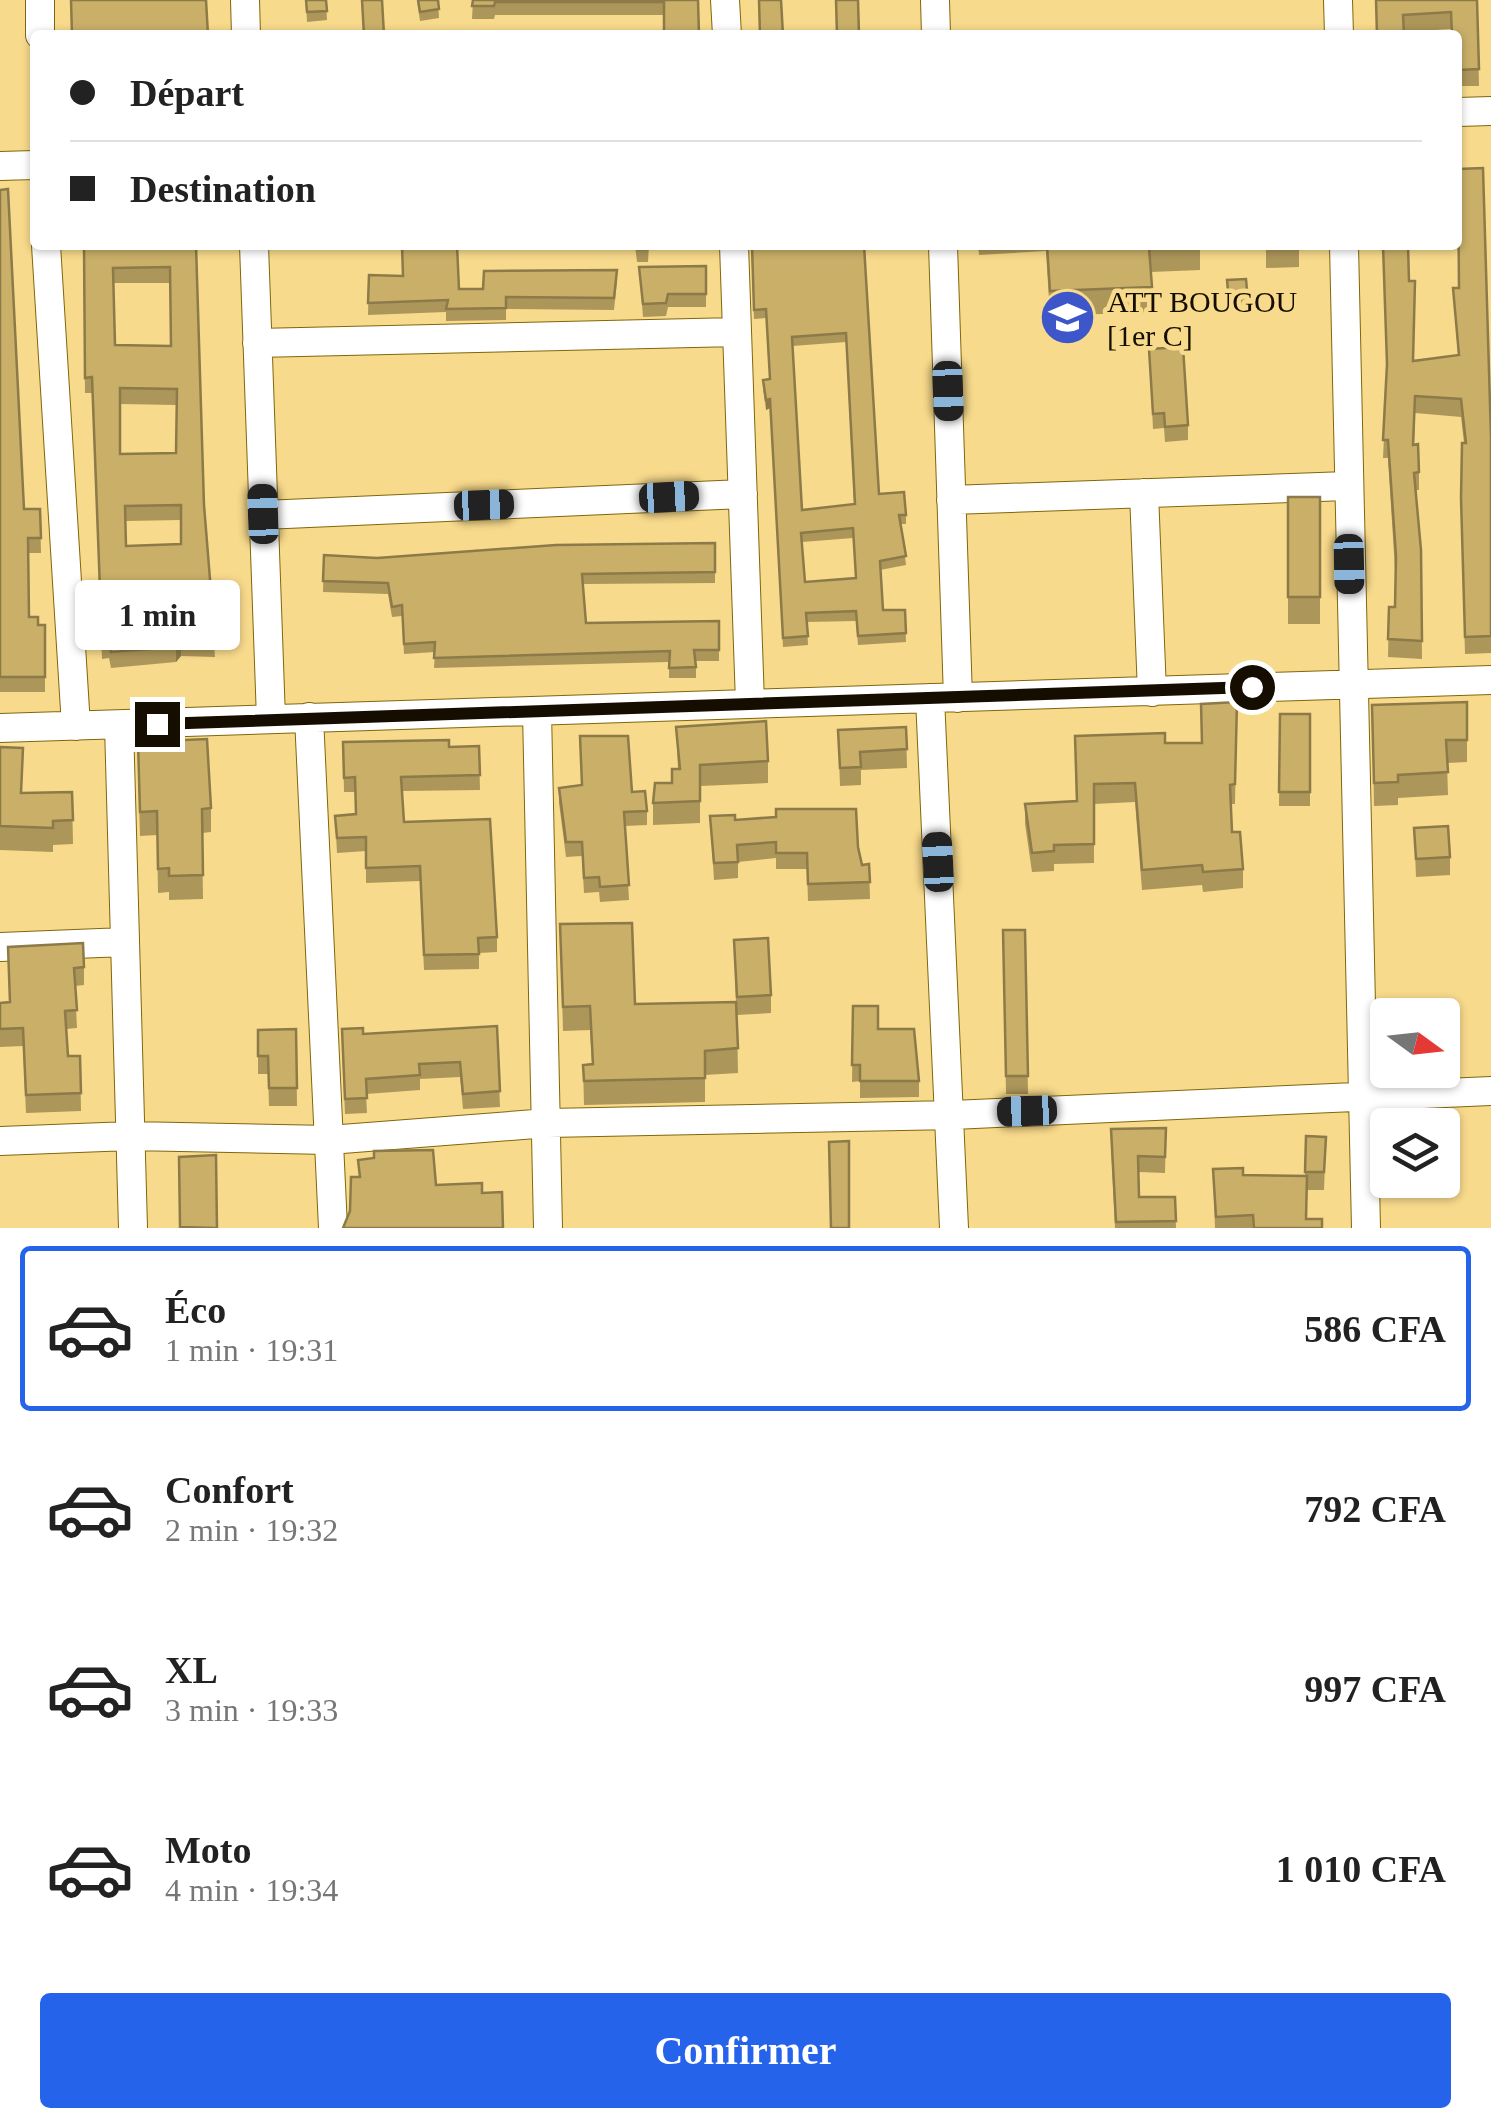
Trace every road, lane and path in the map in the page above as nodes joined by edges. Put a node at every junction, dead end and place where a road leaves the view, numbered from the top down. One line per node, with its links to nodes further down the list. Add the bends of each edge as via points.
1 (40, 0): 6 (street)
2 (245, 0): 7 (street)
3 (725, 0): 8 (street)
4 (935, 0): 9 (street)
5 (1338, 0): 10 (street)
6 (40, 30)
7 (246, 30)
8 (726, 30)
9 (936, 30)
10 (1339, 30)
11 (1491, 111): 12 (street)
12 (1462, 112)
13 (30, 165): 14 (street)
14 (0, 166)
15 (46, 250): 36 (street)
16 (254, 250): 21 (street)
17 (734, 250): 20 (street)
18 (943, 250): 25 (street)
19 (1344, 250): 22 (street)
20 (737, 332): 21 (street); 24 (street)
21 (257, 343): 26 (street)
22 (1347, 486): 23 (street); 28 (street)
23 (1144, 492): 25 (street); 29 (street)
24 (743, 494): 26 (street); 31 (street)
25 (952, 500): 30 (street)
26 (263, 514): 34 (street)
27 (1491, 680): 28 (street)
28 (1352, 682): 29 (street); 41 (street)
29 (1152, 692): 30 (street)
30 (944, 698): 31 (street); 42 (street)
31 (750, 703): 32 (street)
32 (537, 711): 33 (street); 43 (street)
33 (309, 717): 34 (street); 46 (street)
34 (271, 719): 35 (street)
35 (119, 725): 36 (street); 38 (street)
36 (76, 726): 37 (street)
37 (0, 728)
38 (126, 942): 39 (street); 44 (street)
39 (0, 947)
40 (1491, 1091): 41 (street)
41 (1363, 1096): 42 (street); 51 (street)
42 (952, 1114): 43 (street); 50 (street)
43 (548, 1123): 46 (street); 49 (street)
44 (130, 1136): 45 (street); 46 (street); 47 (street)
45 (0, 1140)
46 (329, 1140): 48 (street)
47 (133, 1228)
48 (333, 1228)
49 (548, 1228)
50 (954, 1228)
51 (1366, 1228)

